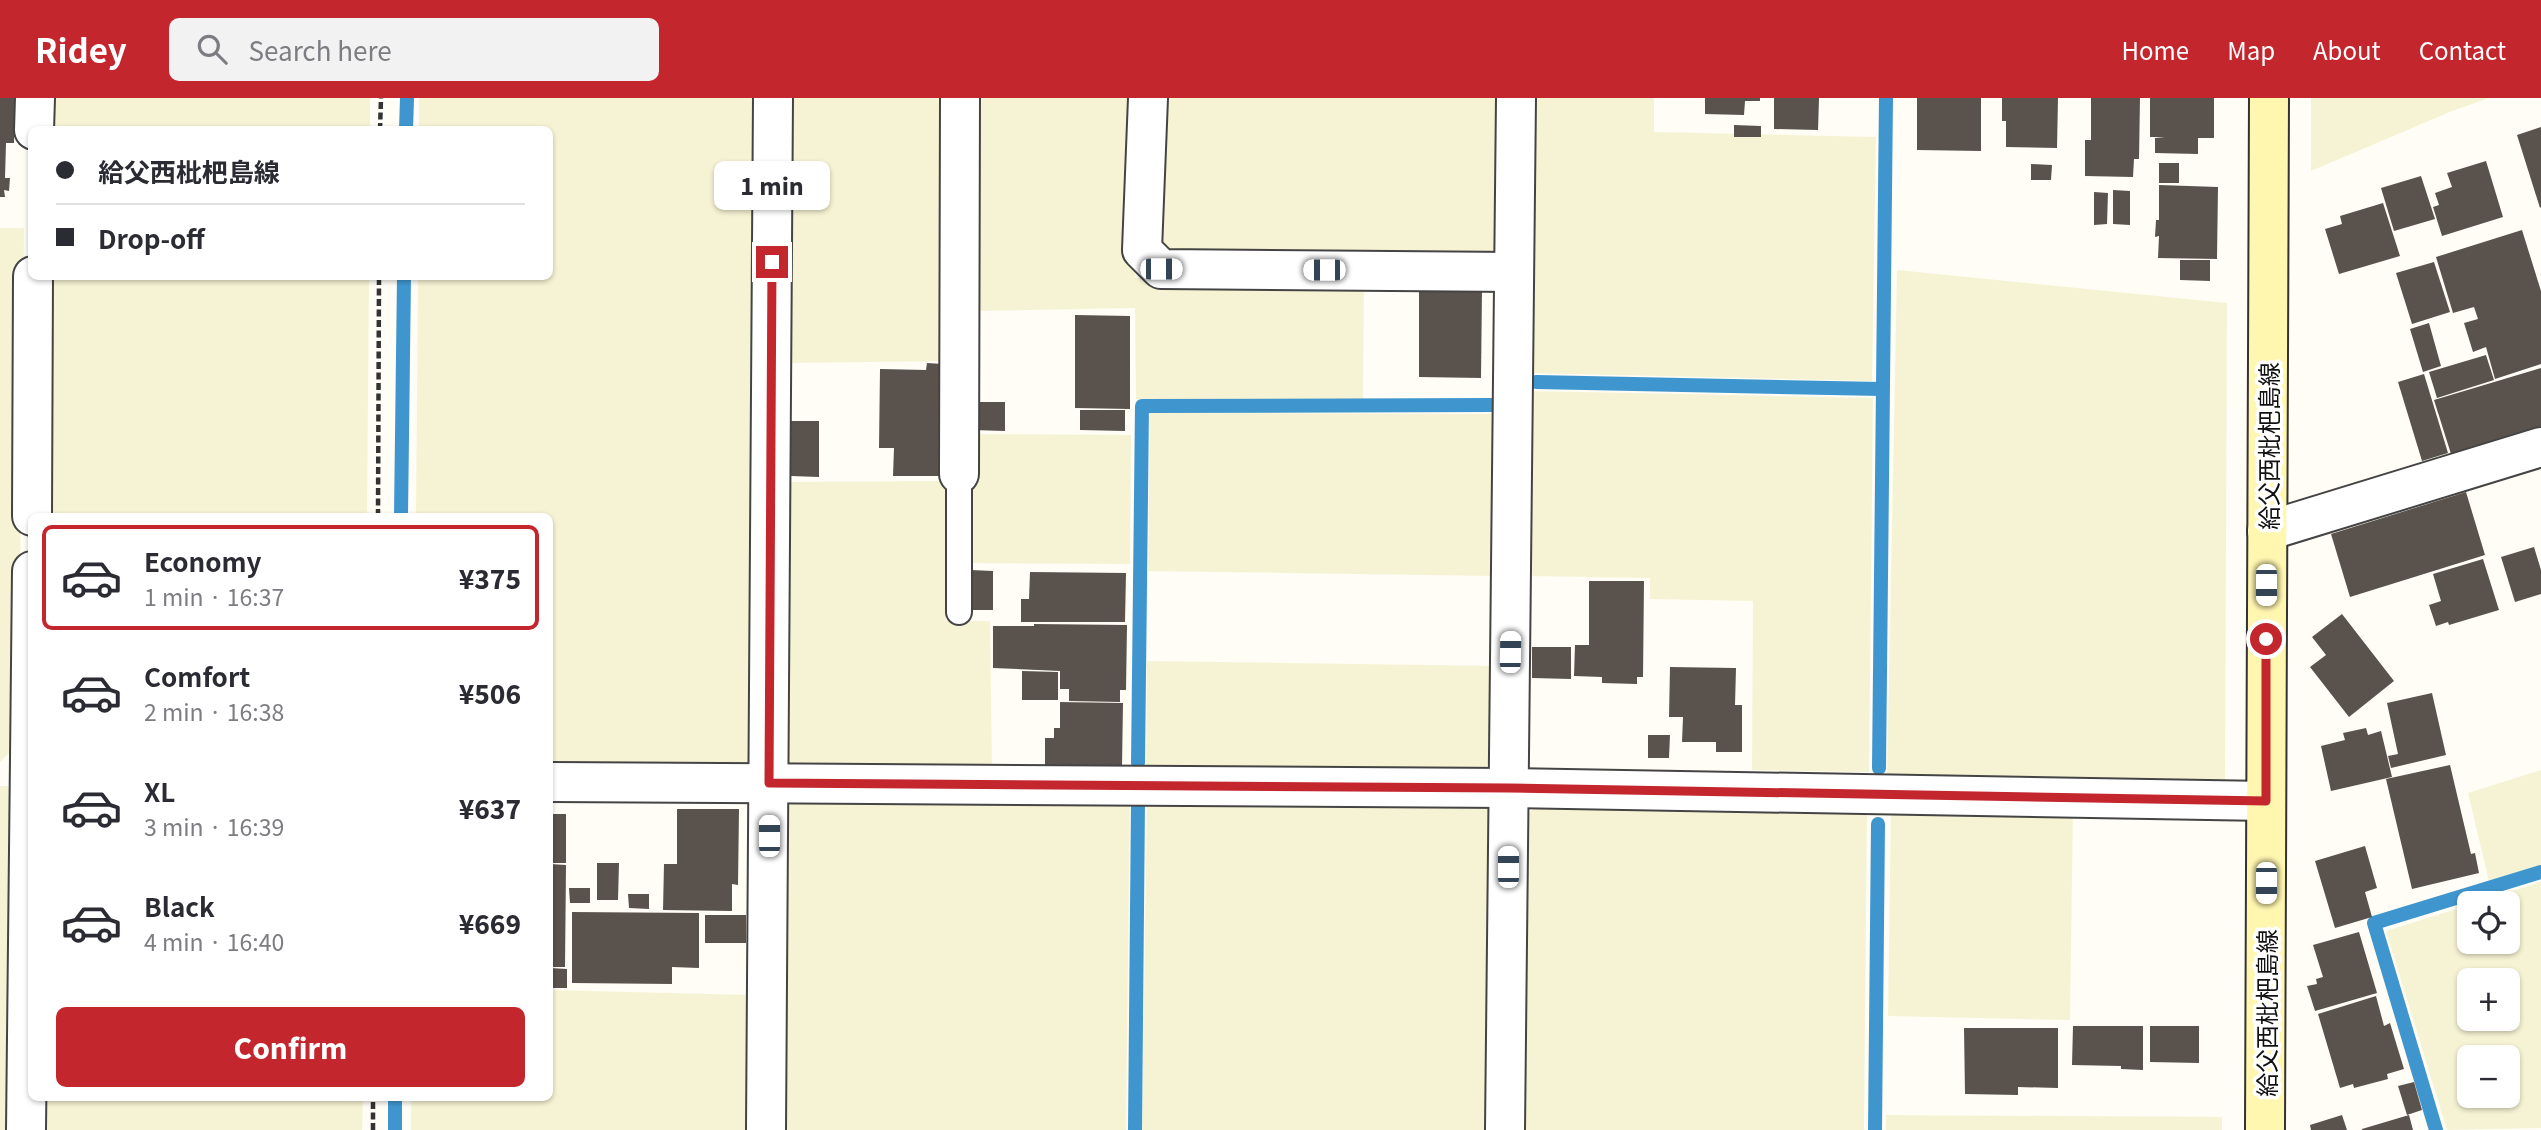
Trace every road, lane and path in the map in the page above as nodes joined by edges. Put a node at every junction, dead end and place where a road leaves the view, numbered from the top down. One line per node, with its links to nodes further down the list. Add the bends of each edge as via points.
1 (35, 98): 8 (street)
2 (381, 98): 9 (path)
3 (773, 98): 22 (street)
4 (960, 98): 14 (street)
5 (1148, 98): 10 (street, via 1142,250 1161,269)
6 (1516, 98): 10 (street)
7 (2269, 98): 17 (main road, 給父西枇杷島線)
8 (34, 126)
9 (380, 126)
10 (1514, 272): 23 (street)
11 (33, 280): 15 (street)
12 (379, 280): 16 (path)
13 (2541, 447): 17 (street)
14 (959, 474): 18 (lane)
15 (32, 513)
16 (377, 513)
17 (2267, 531): 24 (main road, 給父西枇杷島線)
18 (959, 612)
19 (28, 646): 20 (street)
20 (21, 776): 26 (street)
21 (553, 782): 22 (street)
22 (769, 783): 23 (street); 28 (street)
23 (1509, 788): 24 (street); 29 (street)
24 (2266, 801): 30 (main road, 給父西枇杷島線)
25 (373, 1101): 27 (path)
26 (26, 1130)
27 (373, 1130)
28 (766, 1130)
29 (1505, 1130)
30 (2265, 1130)

